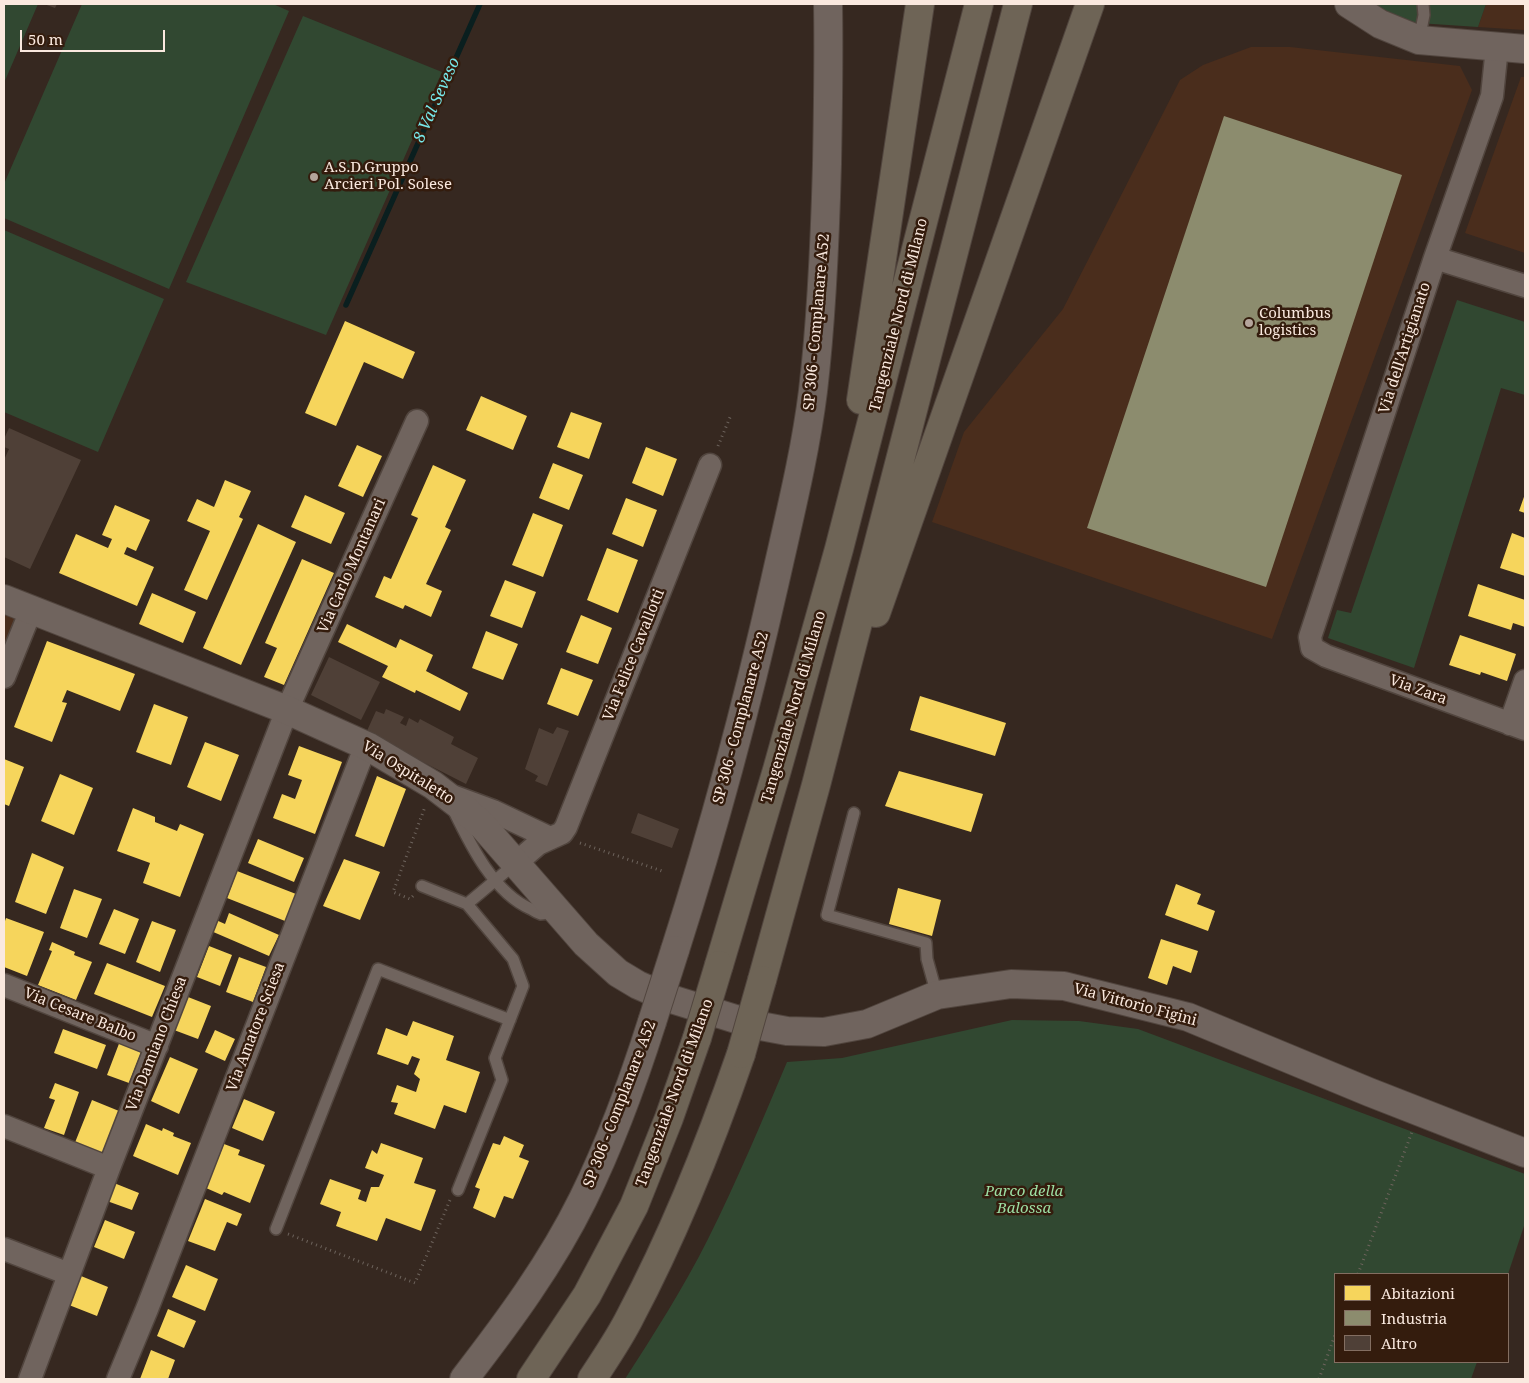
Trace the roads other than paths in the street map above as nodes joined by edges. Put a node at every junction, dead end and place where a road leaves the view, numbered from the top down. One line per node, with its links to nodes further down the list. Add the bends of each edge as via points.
1 (828, 4): 47 (street, SP 306 - Complanare A52, bridge, via 825,248 813,392 804,447 751,685 696,884 652,1022 611,1134 583,1199 553,1252 516,1312)
2 (920, 4): 15 (highway)
3 (979, 4): 15 (highway, Tangenziale Nord di Milano)
4 (1018, 4): 24 (highway)
5 (1090, 4): 24 (highway)
6 (1349, 4): 8 (street, via 1380,24)
7 (1423, 4): 8 (lane)
8 (1419, 40): 9 (street)
9 (1497, 47): 10 (street); 11 (street, Via dell'Artigianato, via 1492,96)
10 (1525, 49)
11 (1435, 258): 12 (street); 18 (street, Via dell'Artigianato, via 1310,636)
12 (1525, 286)
13 (417, 421): 21 (street, Via Carlo Montanari)
14 (710, 465): 27 (street, Via Felice Cavallotti, via 566,827)
15 (839, 549): 48 (highway, Tangenziale Nord di Milano, bridge, via 719,965 669,1118 634,1206 587,1295)
16 (4, 599): 17 (street, Via Ospitaletto)
17 (31, 610): 19 (street); 21 (street, Via Ospitaletto)
18 (1312, 648): 22 (street, Via Zara)
19 (4, 677)
20 (1525, 681): 22 (street)
21 (287, 710): 23 (street, Via Ospitaletto); 37 (street, Via Damiano Chiesa)
22 (1518, 727)
23 (368, 747): 25 (street, Via Ospitaletto); 46 (street, Via Amatore Sciesa)
24 (816, 785): 49 (highway, bridge, via 741,1054 713,1135 676,1225 629,1319)
25 (440, 790): 27 (street); 28 (street, Via Ospitaletto, via 483,826); 29 (lane)
26 (854, 813): 34 (lane, via 828,915 926,943)
27 (556, 835): 28 (street, via 538,844)
28 (516, 863): 29 (lane); 32 (street, Via Ospitaletto)
29 (495, 881): 31 (lane); 32 (lane, via 522,906 540,914)
30 (422, 886): 31 (lane)
31 (467, 904): 35 (lane, via 513,959 523,986)
32 (556, 911): 36 (street, Via Ospitaletto, via 601,959 638,985 727,1018)
33 (4, 985): 37 (street, Via Cesare Balbo)
34 (937, 995): 36 (street, Via Vittorio Figini, via 867,1024 824,1032); 39 (street, Via Vittorio Figini, via 1011,984 1064,986 1188,1017)
35 (510, 1020): 41 (lane, via 495,1058 502,1080); 42 (lane, via 378,969)
36 (787, 1031)
37 (157, 1046): 40 (street, Via Damiano Chiesa)
38 (4, 1126): 40 (street)
39 (1525, 1153)
40 (109, 1168): 44 (street, Via Damiano Chiesa)
41 (458, 1190)
42 (276, 1229)
43 (4, 1249): 44 (street)
44 (69, 1274): 45 (street, Via Damiano Chiesa)
45 (30, 1379)
46 (118, 1379)
47 (464, 1379)
48 (531, 1379)
49 (592, 1379)

